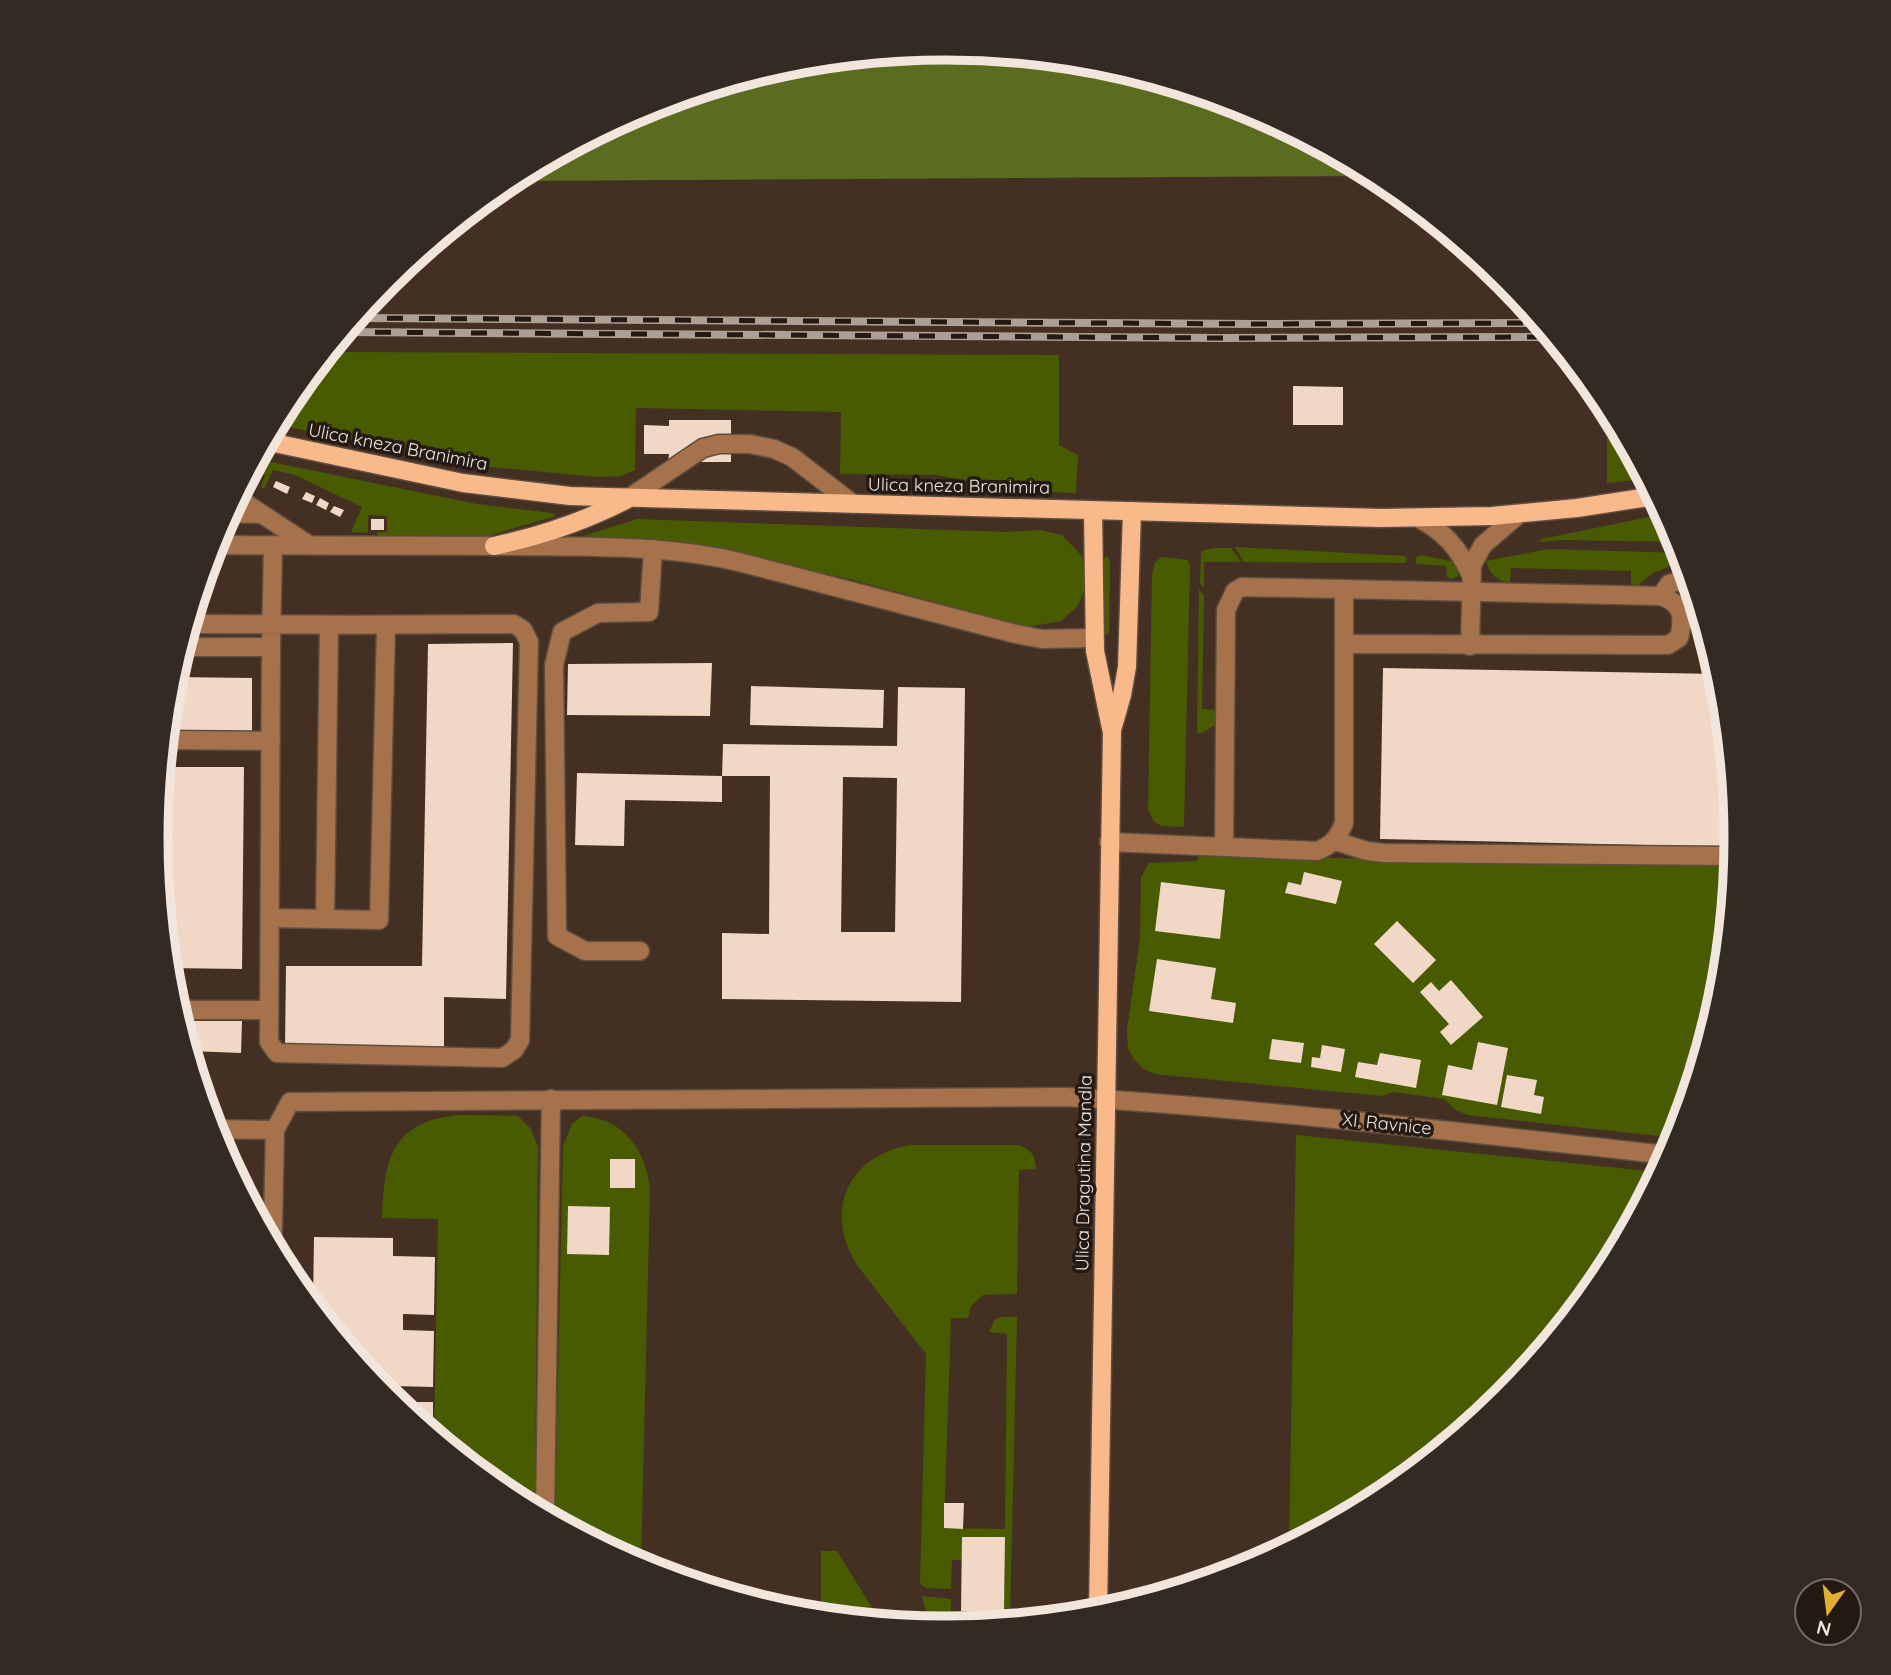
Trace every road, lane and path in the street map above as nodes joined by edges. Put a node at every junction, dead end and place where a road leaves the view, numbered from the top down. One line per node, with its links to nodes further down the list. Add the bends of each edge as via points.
1 (275, 444): 3 (main road, Ulica kneza Branimira, via 498,489)
2 (1645, 497): 10 (main road, Ulica kneza Branimira)
3 (629, 498): 5 (main road, Ulica kneza Branimira); 5 (street, via 704,447 750,444 792,457); 15 (main road, via 575,524)
4 (244, 503): 9 (street)
5 (853, 505): 6 (main road, Ulica kneza Branimira)
6 (1093, 510): 7 (main road, Ulica kneza Branimira); 26 (main road, Ulica Dragutina Mandla)
7 (1132, 511): 11 (main road, Ulica kneza Branimira); 31 (main road, Ulica Dragutina Mandla, via 1127,667)
8 (239, 513): 9 (street)
9 (263, 514): 14 (street)
10 (1519, 514): 11 (main road, Ulica kneza Branimira); 17 (street, via 1483,545)
11 (1418, 518): 17 (street, via 1454,544)
12 (225, 545): 13 (street)
13 (273, 545): 14 (street); 23 (street)
14 (310, 545): 15 (street)
15 (494, 546): 16 (street)
16 (653, 549): 26 (street, via 727,559 1016,634 1042,639); 40 (street, via 649,612 598,613 562,632 554,665 557,936 585,951)
17 (1470, 573): 20 (street)
18 (1680, 581): 21 (street, via 1669,584)
19 (1344, 590): 20 (street); 27 (street); 36 (street, via 1242,587 1230,599 1226,610)
20 (1470, 593): 21 (street); 28 (street)
21 (1661, 596): 28 (street, via 1681,609 1679,638 1668,645)
22 (198, 624): 23 (street)
23 (272, 625): 24 (street); 30 (street)
24 (329, 625): 25 (street); 39 (street)
25 (386, 625): 39 (street, via 379,920); 42 (street, via 514,624 528,642 520,1040 502,1058 277,1054 269,1042)
26 (1093, 638): 31 (main road, Ulica Dragutina Mandla)
27 (1344, 643): 28 (street); 34 (street, via 1343,823)
28 (1470, 646)
29 (191, 647): 30 (street)
30 (271, 647): 33 (street)
31 (1112, 733): 35 (main road, Ulica Dragutina Mandla)
32 (174, 740): 33 (street)
33 (271, 741): 38 (street)
34 (1335, 841): 36 (street, via 1317,850); 37 (street, via 1384,853)
35 (1109, 842): 36 (street); 44 (main road, Ulica Dragutina Mandla)
36 (1224, 846)
37 (1723, 856)
38 (270, 918): 39 (street); 42 (street)
39 (325, 919)
40 (640, 951)
41 (187, 1010): 42 (street)
42 (268, 1010)
43 (551, 1099): 44 (street, XI. Ravnice); 46 (street, XI. Ravnice, via 290,1102); 49 (street)
44 (1105, 1099): 47 (street, XI. Ravnice, via 1322,1117); 50 (main road, Ulica Dragutina Mandla)
45 (225, 1129): 46 (street)
46 (275, 1130): 48 (street)
47 (1656, 1154)
48 (267, 1216)
49 (545, 1504)
50 (1098, 1601)

